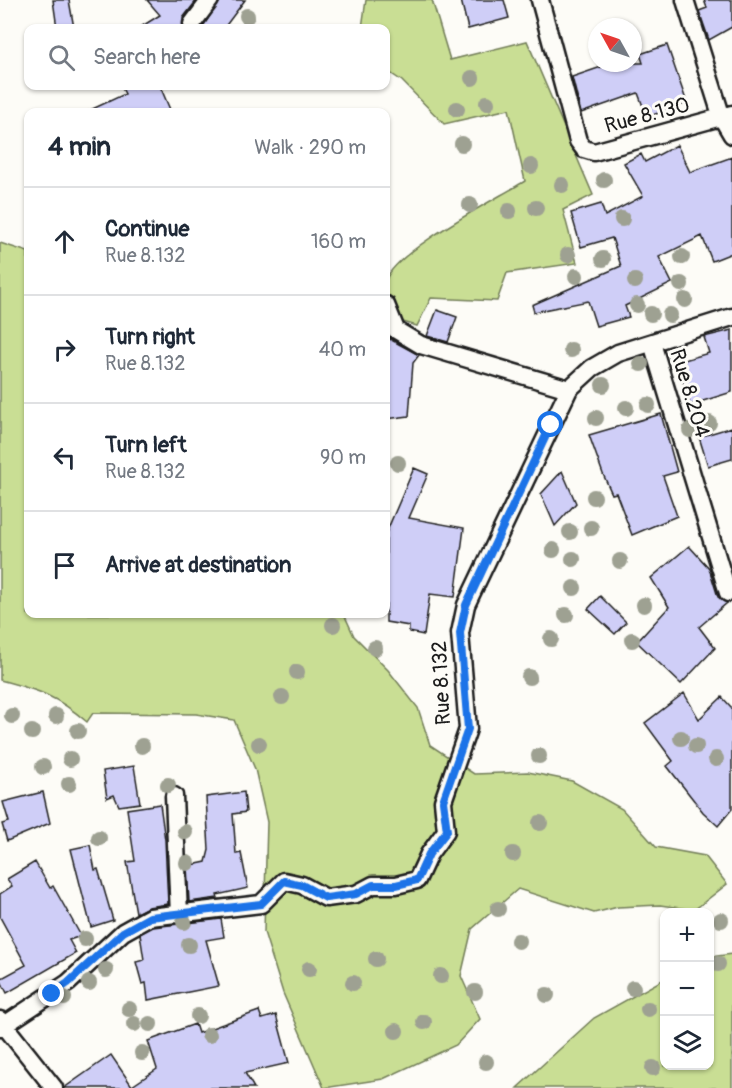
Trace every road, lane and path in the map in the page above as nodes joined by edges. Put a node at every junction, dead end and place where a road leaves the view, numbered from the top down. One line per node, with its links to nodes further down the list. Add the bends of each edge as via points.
1 (210, 0): 4 (street)
2 (540, 0): 5 (street, Rue 8.130, via 578,141 584,149 594,152)
3 (685, 0): 5 (street)
4 (192, 24)
5 (727, 116): 6 (street)
6 (732, 135)
7 (390, 315): 10 (street, via 396,330 421,345)
8 (732, 317): 9 (street, Rue 8.132)
9 (652, 343): 10 (street, Rue 8.132, via 609,358); 11 (street, Rue 8.204)
10 (569, 389): 13 (street, Rue 8.132, via 466,605 460,633 468,729 443,801 447,831 429,854 417,880 373,885 356,894 326,898 302,885 284,881 261,904)
11 (728, 593)
12 (174, 796): 13 (street)
13 (179, 915): 14 (street, Rue 8.132, via 150,917 123,932 68,983)
14 (1, 1024): 15 (street)
15 (54, 1088)

